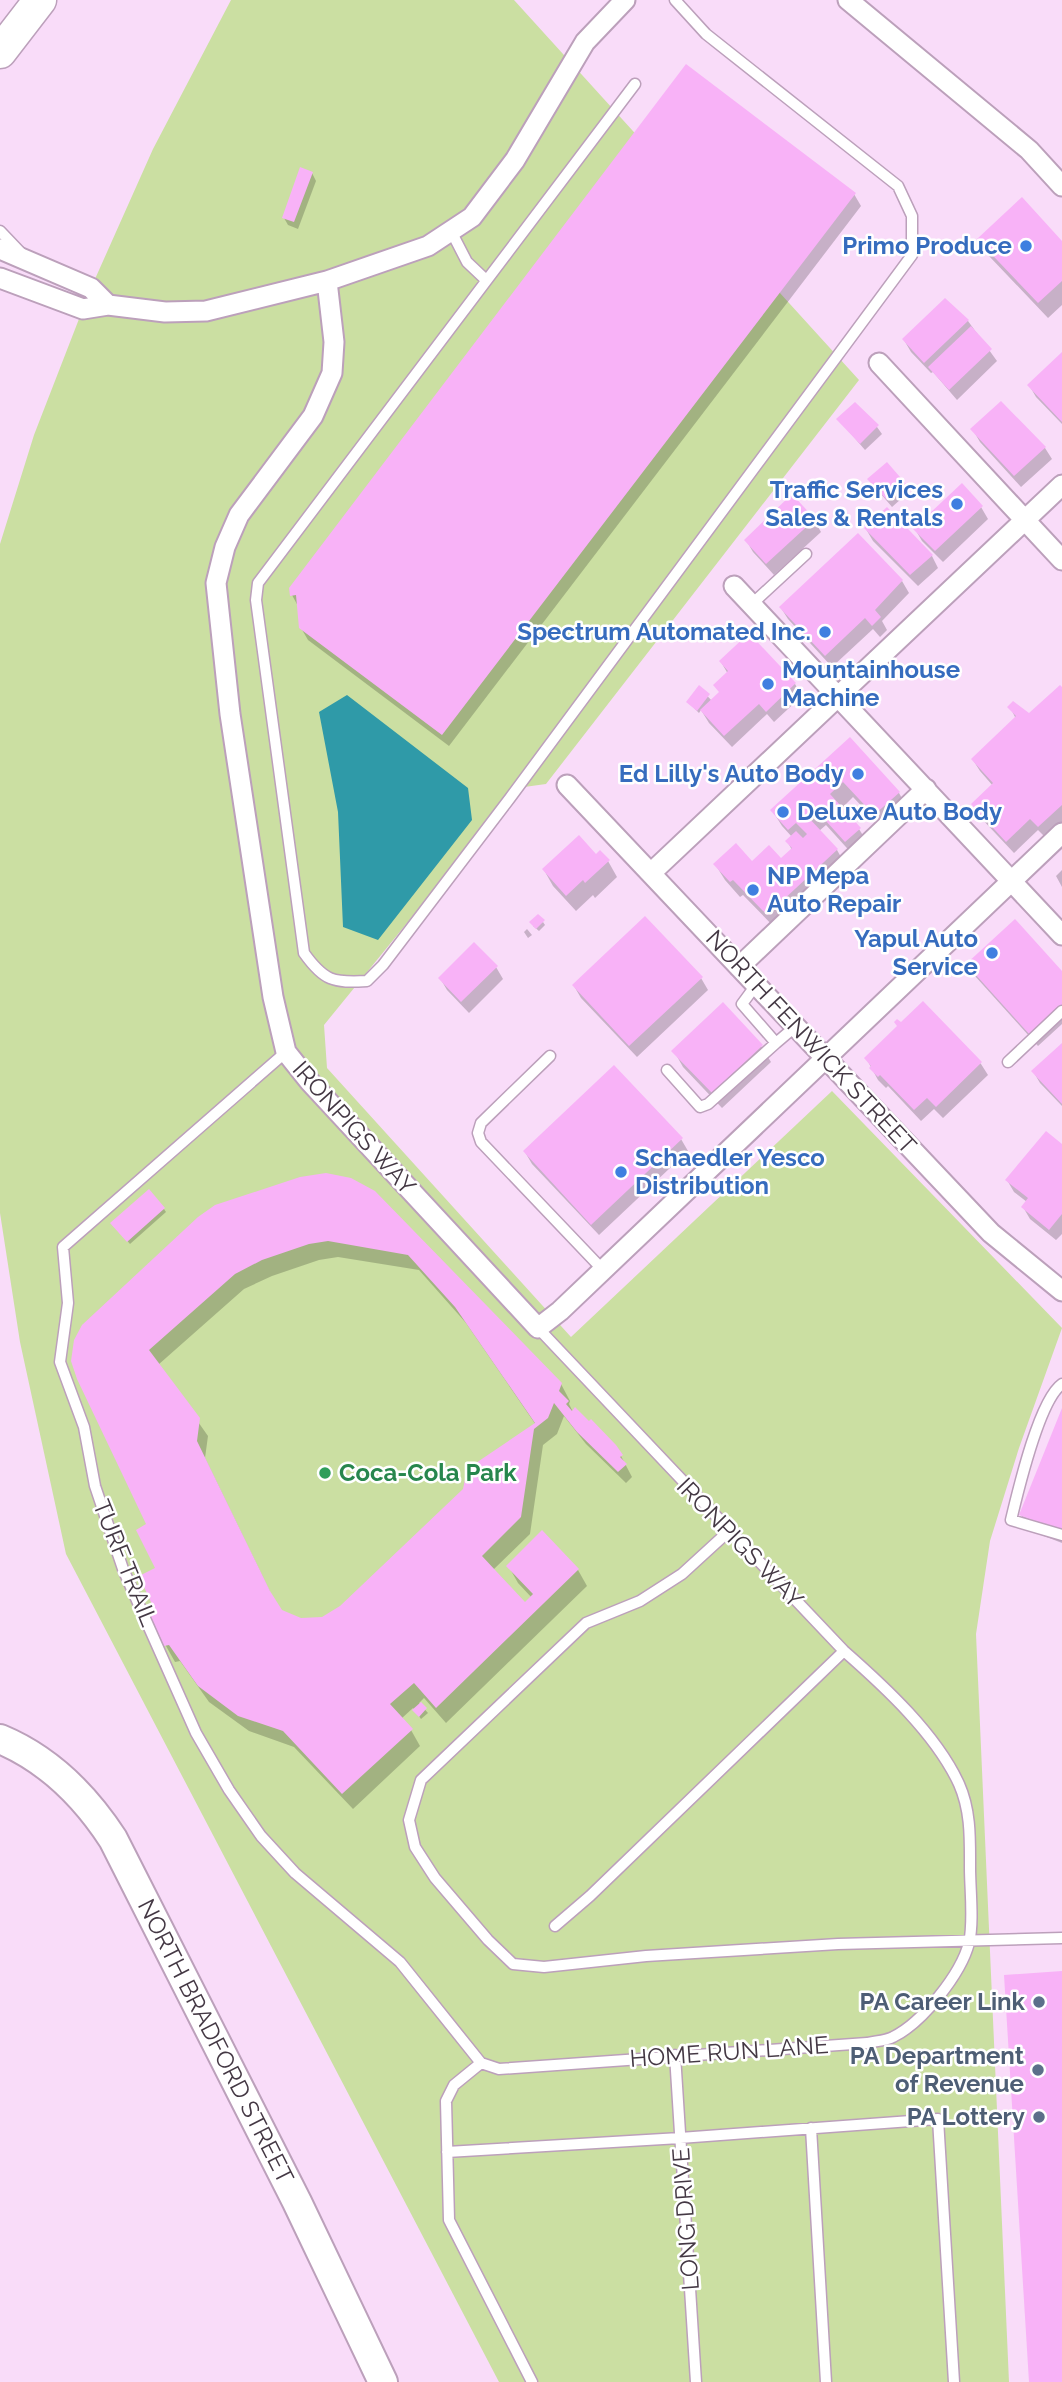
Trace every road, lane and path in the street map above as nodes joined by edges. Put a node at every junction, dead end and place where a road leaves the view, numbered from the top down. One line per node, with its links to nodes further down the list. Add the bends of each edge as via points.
1 (40, 0): 5 (main road)
2 (625, 0): 9 (street, via 585,43 501,179 472,217)
3 (676, 0): 13 (lane, via 706,34 898,186 912,216 912,255 383,965 367,981 342,982 318,972 304,953 256,600 258,583)
4 (848, 0): 7 (street, via 1029,150)
5 (0, 52)
6 (635, 83): 13 (lane)
7 (1062, 186)
8 (0, 231): 11 (lane)
9 (451, 231): 13 (lane, via 467,262); 14 (street, via 428,246)
10 (0, 250): 11 (street)
11 (32, 263): 16 (street, via 91,288)
12 (0, 278): 15 (street)
13 (486, 280)
14 (327, 281): 16 (street, via 206,311 165,312); 36 (street, IRONPIGS WAY, via 334,342 332,373 313,416 239,515 216,583 230,714 273,997)
15 (9, 285): 16 (street, via 83,309)
16 (108, 305)
17 (879, 363): 19 (street)
18 (1062, 485): 19 (street)
19 (1025, 520): 21 (street); 24 (street)
20 (806, 554): 23 (lane)
21 (1062, 560)
22 (734, 586): 23 (street)
23 (752, 604): 24 (street)
24 (839, 696): 26 (street); 28 (street)
25 (567, 785): 28 (street, NORTH FENWICK STREET)
26 (926, 789): 29 (street); 31 (street)
27 (1062, 834): 29 (street)
28 (651, 873): 31 (street, NORTH FENWICK STREET)
29 (1012, 881): 30 (street); 38 (street)
30 (1062, 935)
31 (739, 967): 32 (street, NORTH FENWICK STREET)
32 (756, 985): 34 (street, NORTH FENWICK STREET); 35 (lane, via 742,1004)
33 (1062, 1011): 39 (lane)
34 (796, 1026): 35 (lane); 38 (street, NORTH FENWICK STREET)
35 (776, 1043): 40 (lane, via 700,1107)
36 (286, 1052): 43 (street, IRONPIGS WAY, via 325,1100); 53 (lane, TURF TRAIL, via 63,1247 68,1303 60,1362 84,1427 94,1486 123,1569 196,1732 229,1790 261,1836 295,1873 400,1962)
37 (550, 1056): 41 (lane, via 481,1123 478,1133 481,1142)
38 (825, 1058): 41 (street); 42 (street, NORTH FENWICK STREET, via 991,1233)
39 (1008, 1062)
40 (667, 1070)
41 (603, 1270): 43 (street)
42 (1062, 1291)
43 (538, 1328): 45 (lane, IRONPIGS WAY)
44 (1062, 1384): 46 (lane, via 1052,1393 1024,1464 1011,1520)
45 (729, 1531): 47 (lane, IRONPIGS WAY); 51 (lane, via 682,1574 640,1601 586,1623 421,1780 409,1820 415,1847 435,1878 513,1964 544,1967 646,1956)
46 (1062, 1535)
47 (844, 1651): 49 (lane); 51 (lane, IRONPIGS WAY, via 918,1725 959,1784 970,1816)
48 (0, 1739): 57 (street, NORTH BRADFORD STREET, via 64,1780 113,1839)
49 (555, 1926)
50 (1062, 1938): 51 (lane)
51 (970, 1940): 52 (lane, HOME RUN LANE, via 962,1963 935,1999 892,2038)
52 (675, 2055): 53 (lane, HOME RUN LANE, via 499,2069); 55 (lane, LONG DRIVE)
53 (481, 2063): 56 (lane, via 454,2085 446,2101)
54 (811, 2128): 55 (lane); 60 (lane); 61 (lane, via 938,2119)
55 (680, 2138): 56 (lane); 59 (lane, LONG DRIVE)
56 (447, 2152): 58 (lane, via 449,2220)
57 (383, 2382)
58 (531, 2382)
59 (696, 2382)
60 (825, 2382)
61 (954, 2382)

